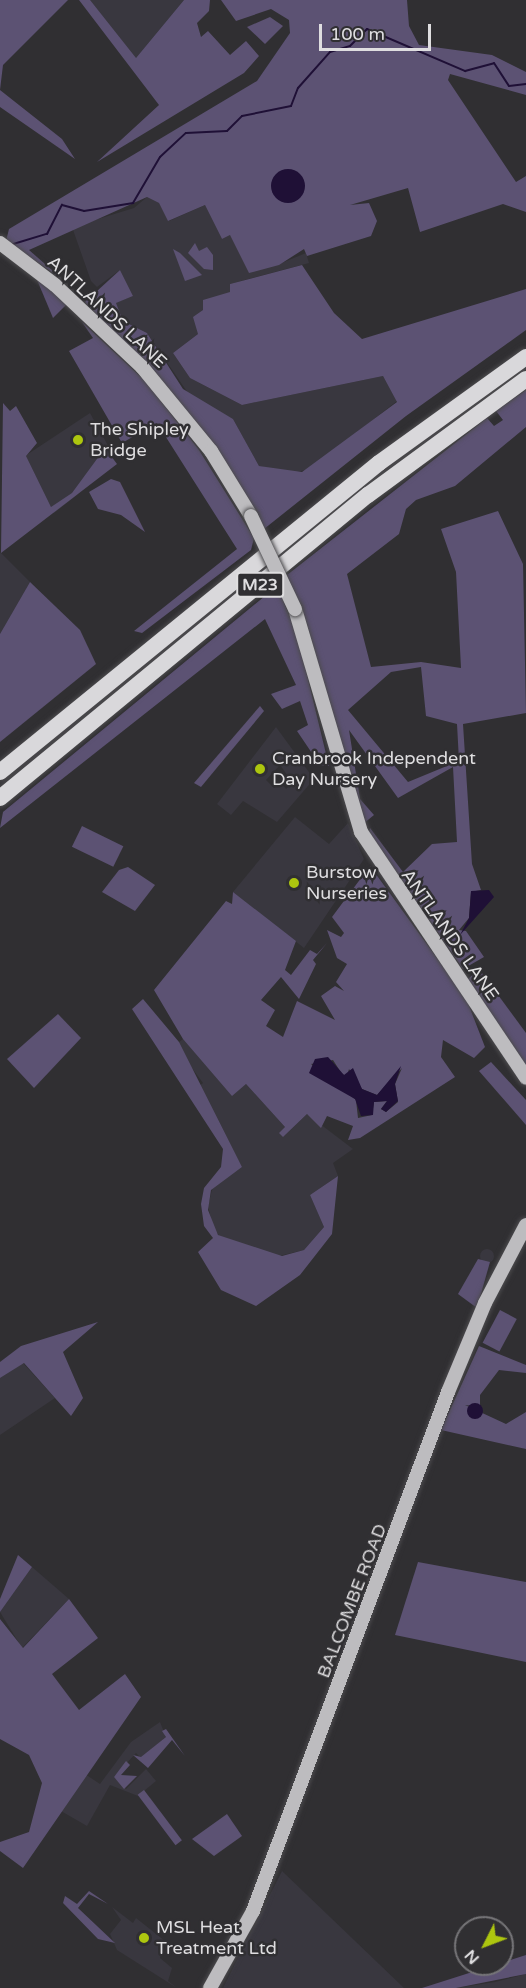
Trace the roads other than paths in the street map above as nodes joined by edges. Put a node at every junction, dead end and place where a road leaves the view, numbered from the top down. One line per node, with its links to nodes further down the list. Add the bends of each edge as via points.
1 (5, 246): 6 (main road, ANTLANDS LANE, bridge, via 142,367 211,452 251,516 295,609 361,832)
2 (526, 357): 4 (highway, M23, via 371,469)
3 (526, 379): 5 (highway, M23, via 368,495)
4 (0, 772)
5 (0, 798)
6 (526, 1078)
7 (526, 1225): 8 (main road, BALCOMBE ROAD, via 485,1303 448,1392 253,1911)
8 (210, 1988)

